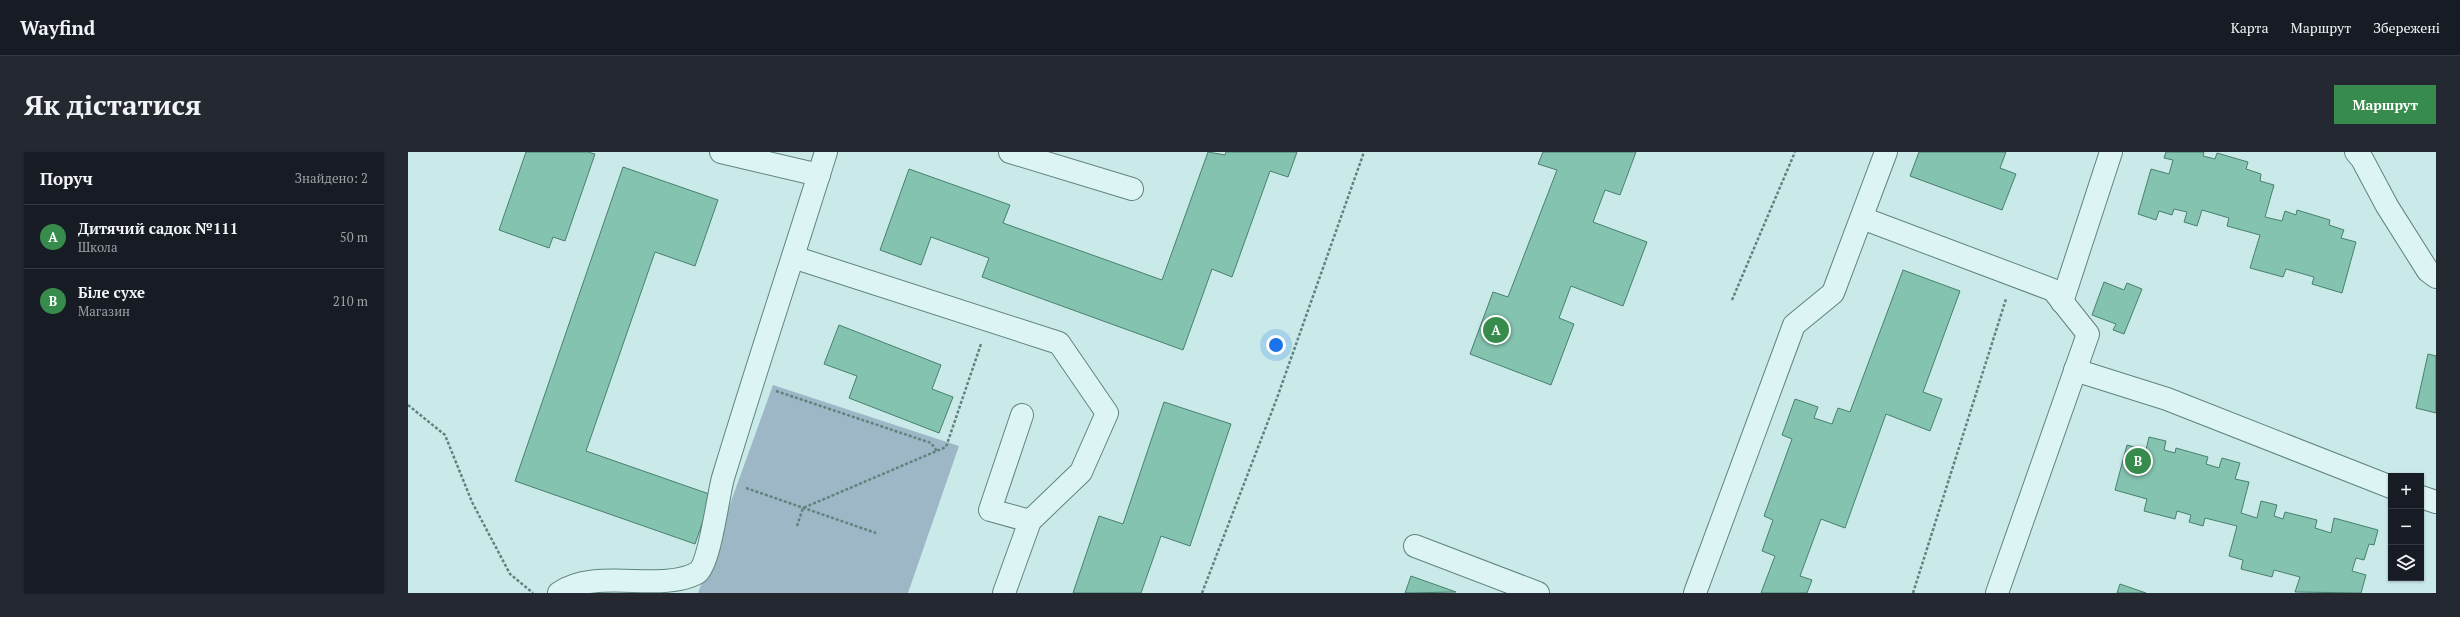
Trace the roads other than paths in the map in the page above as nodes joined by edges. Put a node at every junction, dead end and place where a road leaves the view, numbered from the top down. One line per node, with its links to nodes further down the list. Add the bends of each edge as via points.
1 (721, 152): 7 (lane)
2 (826, 152): 7 (lane)
3 (1010, 152): 8 (lane)
4 (1886, 152): 9 (lane)
5 (2110, 152): 12 (lane)
6 (2356, 152): 11 (lane, via 2424,265)
7 (819, 175): 10 (lane)
8 (1132, 189)
9 (1862, 218): 12 (lane, via 2053,290); 23 (lane, via 1833,292 1794,325)
10 (793, 257): 18 (lane, via 1059,343 1107,413 1081,472); 20 (lane, via 722,480 706,556 698,572 680,580 578,583)
11 (2436, 278)
12 (2062, 302): 13 (lane, via 2088,334)
13 (2075, 370): 15 (lane, via 2167,398); 24 (lane)
14 (1022, 415): 18 (lane, via 990,510)
15 (2388, 486)
16 (2424, 498): 17 (lane)
17 (2436, 502)
18 (1030, 521): 21 (lane)
19 (1415, 546): 22 (lane)
20 (559, 593)
21 (1004, 593)
22 (1538, 593)
23 (1695, 593)
24 (1997, 593)

